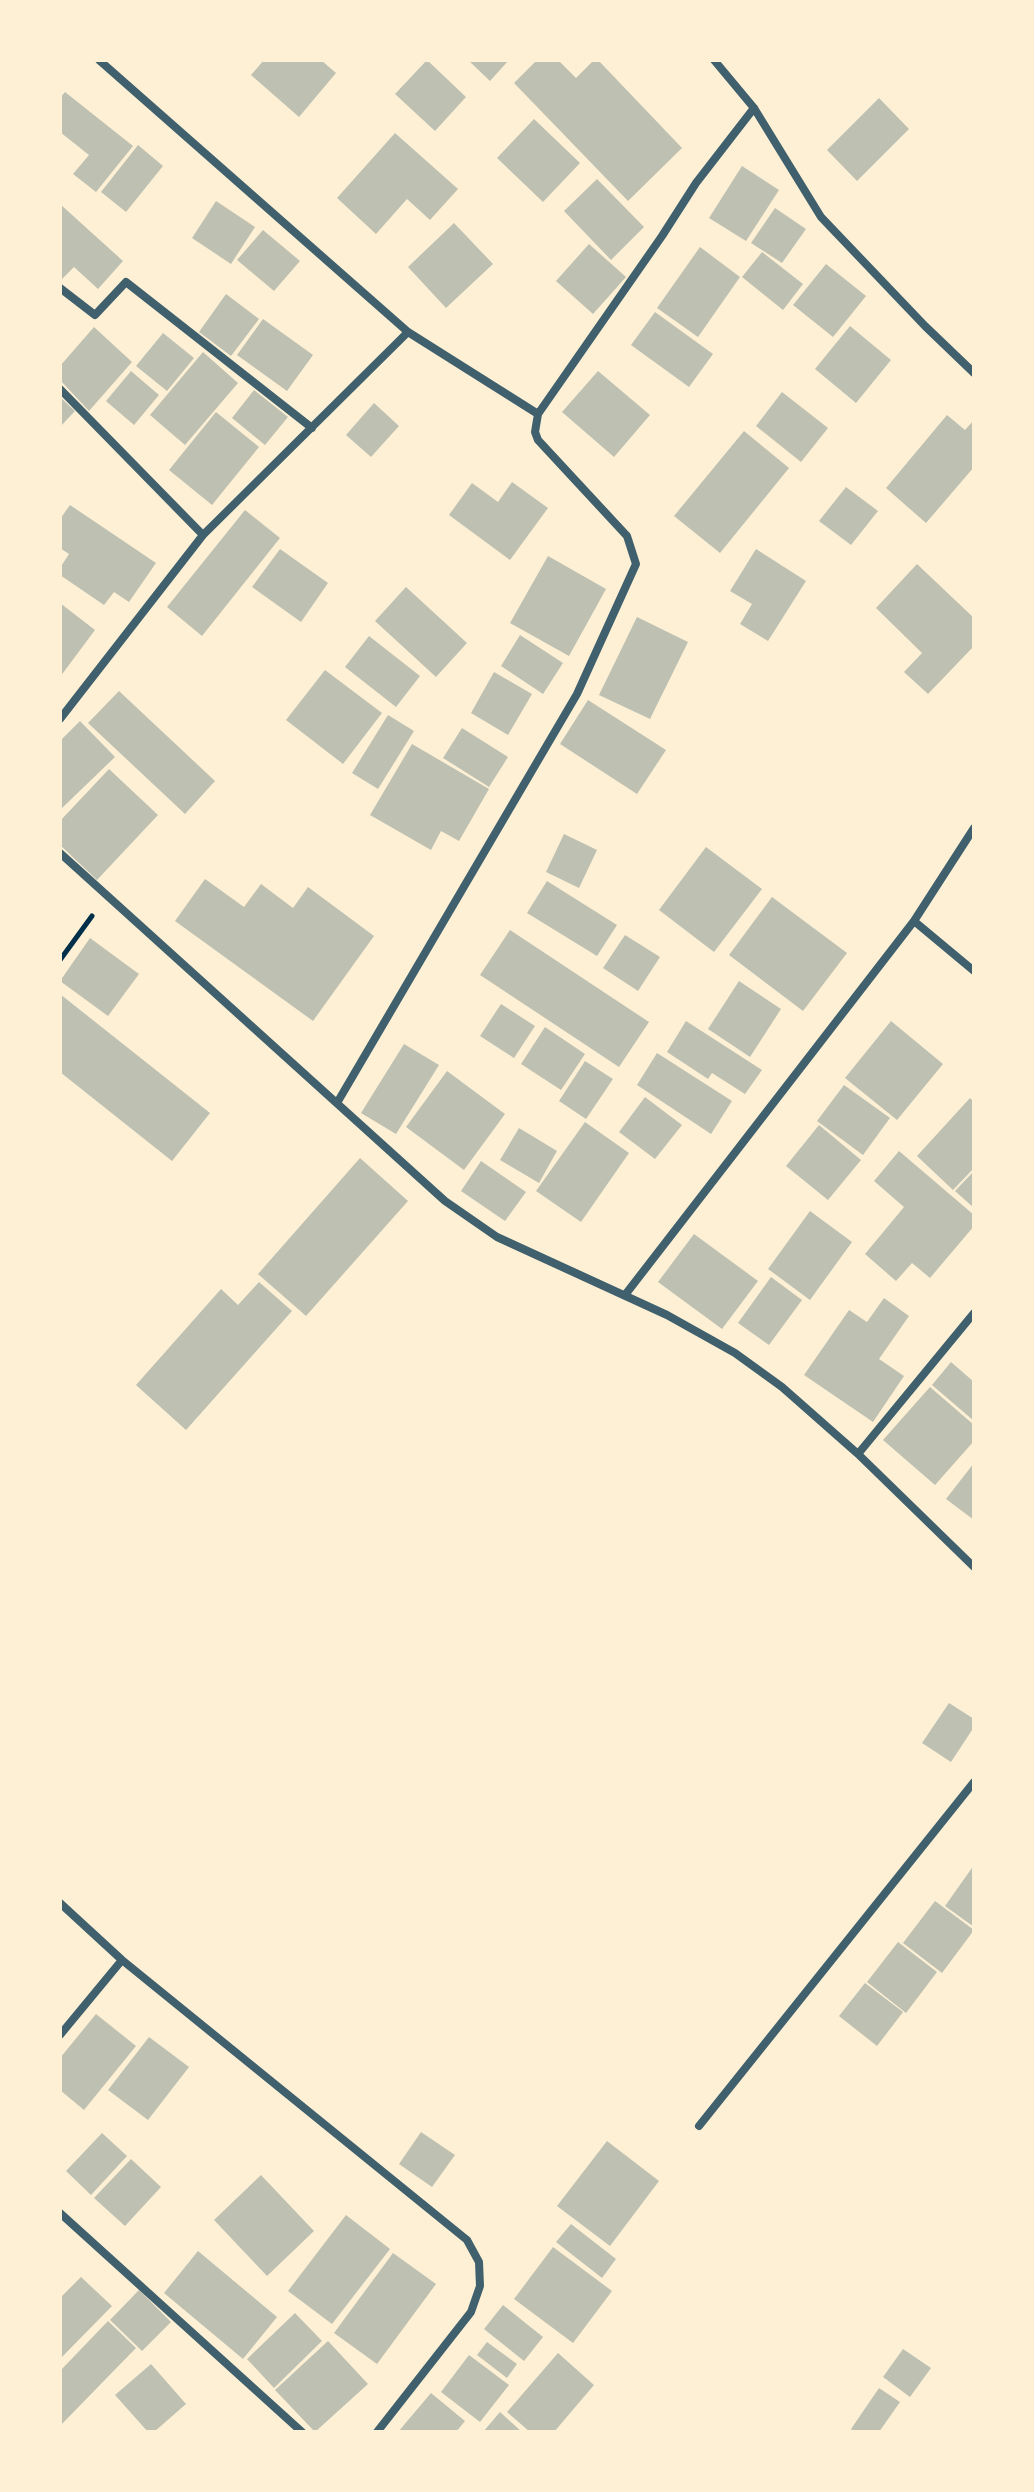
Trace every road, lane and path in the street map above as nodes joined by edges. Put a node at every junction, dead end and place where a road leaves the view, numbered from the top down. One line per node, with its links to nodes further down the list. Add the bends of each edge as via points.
1 (99, 60): 5 (street)
2 (714, 60): 3 (street)
3 (754, 108): 6 (street, via 821,217); 8 (street, via 696,183)
4 (60, 288): 9 (street, via 95,315 128,283)
5 (408, 332): 8 (street); 9 (street)
6 (974, 373)
7 (60, 389): 10 (street)
8 (538, 414): 18 (street, via 538,440 627,536 636,564 577,694)
9 (312, 428): 10 (street)
10 (203, 535): 11 (street)
11 (60, 719)
12 (974, 828): 15 (street)
13 (60, 853): 14 (street)
14 (107, 895): 16 (path); 18 (street)
15 (914, 921): 17 (street); 19 (street)
16 (60, 960)
17 (974, 971)
18 (337, 1103): 19 (street, via 472,1222)
19 (625, 1295): 21 (street, via 735,1353)
20 (974, 1313): 21 (street)
21 (858, 1454): 22 (street)
22 (974, 1567)
23 (974, 1782): 27 (street)
24 (60, 1903): 25 (street)
25 (122, 1960): 26 (street); 30 (street, via 467,2240 479,2262 480,2286 471,2312)
26 (60, 2035)
27 (699, 2126)
28 (60, 2213): 29 (street)
29 (302, 2432)
30 (377, 2432)

